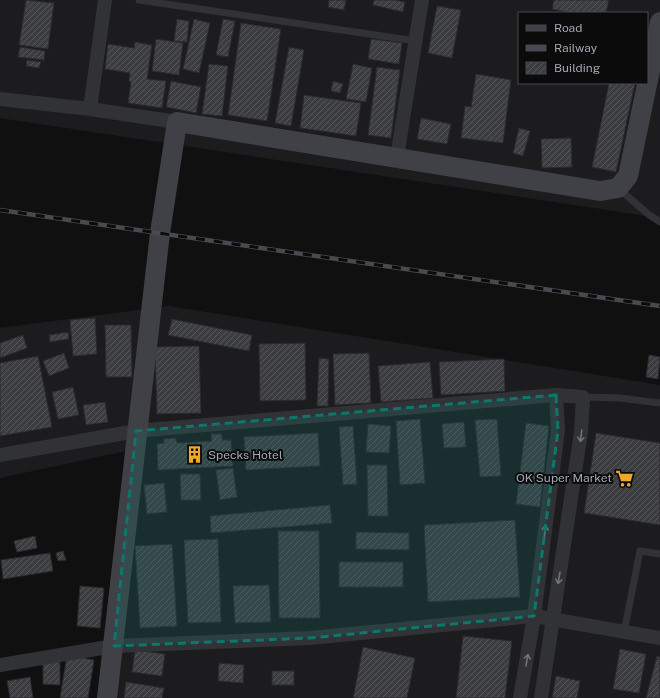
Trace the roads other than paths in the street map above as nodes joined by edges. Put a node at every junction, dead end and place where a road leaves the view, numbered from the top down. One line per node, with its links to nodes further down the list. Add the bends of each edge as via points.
1 (105, 0): 9 (street)
2 (139, 0): 5 (lane)
3 (422, 0): 5 (street)
4 (660, 22): 6 (main road)
5 (416, 41): 11 (street)
6 (648, 80)
7 (647, 84): 12 (main road, via 628,176)
8 (0, 99): 9 (street)
9 (90, 109): 10 (street)
10 (177, 122): 11 (main road); 17 (main road, via 160,233)
11 (397, 157): 12 (main road, via 600,191)
12 (618, 188): 13 (lane)
13 (660, 222)
14 (556, 395): 15 (street); 17 (street); 20 (street, one-way to 14, via 558,430)
15 (583, 397): 16 (lane); 21 (street, one-way to 21, via 582,432)
16 (660, 403)
17 (136, 431): 18 (street); 24 (main road)
18 (0, 455)
19 (660, 554): 22 (lane, via 640,551)
20 (534, 616): 21 (street); 24 (street, via 310,638); 27 (street, one-way to 20)
21 (552, 619): 22 (street); 28 (street)
22 (624, 632): 23 (street)
23 (660, 638)
24 (114, 646): 25 (street); 26 (main road)
25 (0, 665)
26 (107, 698)
27 (520, 698)
28 (541, 698)

